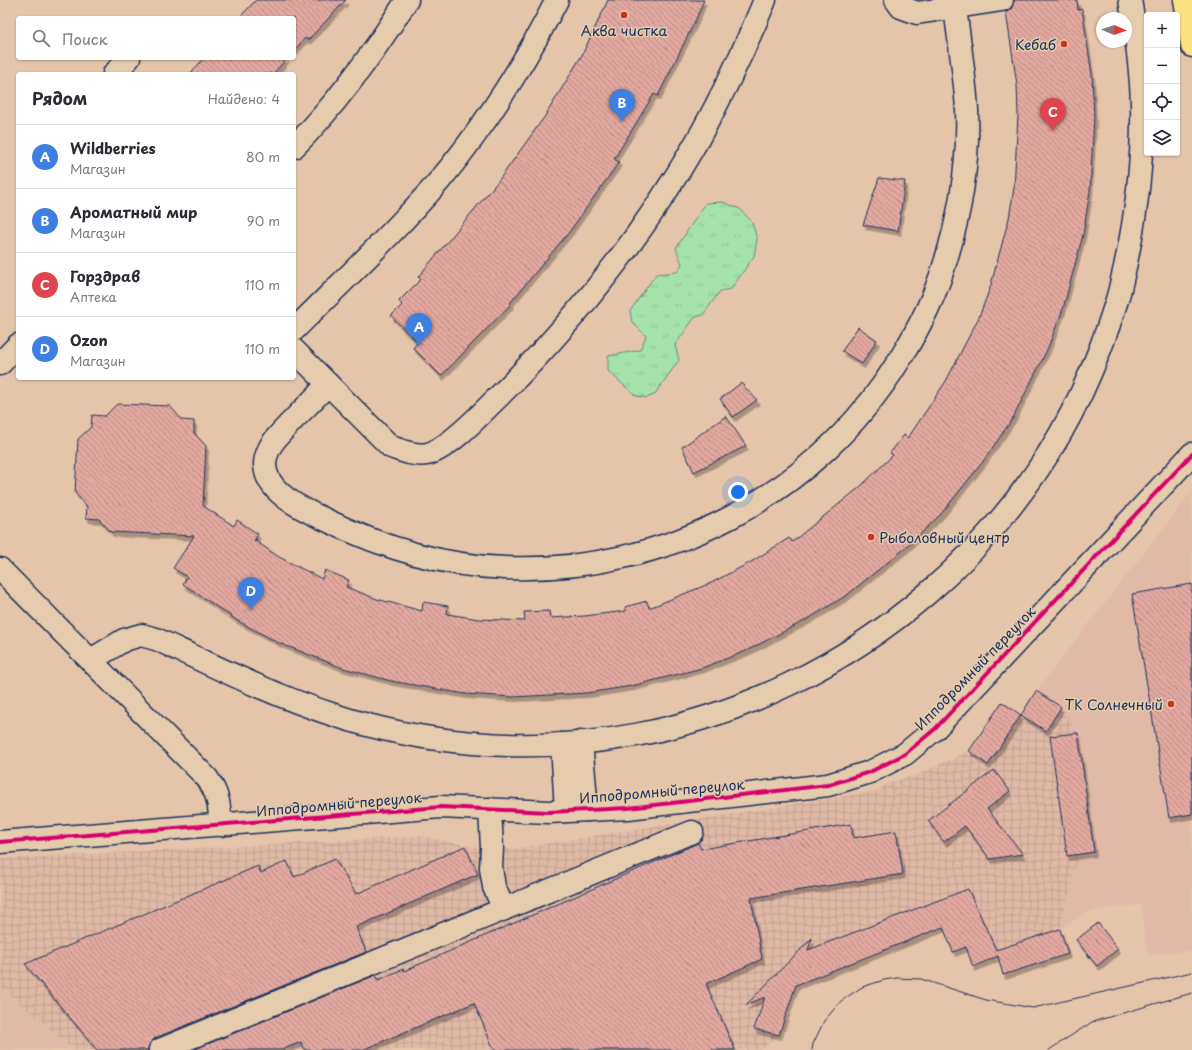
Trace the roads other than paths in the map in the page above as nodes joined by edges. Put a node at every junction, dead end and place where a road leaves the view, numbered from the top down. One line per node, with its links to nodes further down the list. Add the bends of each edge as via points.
1 (407, 0): 12 (street, via 377,47 340,97)
2 (557, 0): 13 (street, via 510,85 463,151 412,211)
3 (765, 0): 17 (street, via 722,94 697,141 641,230 577,313 479,416 444,446 427,454 408,454 391,446)
4 (896, 0): 8 (street, via 901,7 917,13)
5 (1002, 0): 8 (street)
6 (1130, 0): 21 (street, via 1142,103 1140,170 1132,236 1117,301 1094,364 1065,424 1038,470 1006,513 971,553 921,600 891,624 847,653 801,679 706,718 610,739)
7 (1185, 0): 9 (main road)
8 (955, 7): 17 (street, via 967,110 966,155 954,231 930,305 888,380 861,414 831,446 762,500 698,533 661,547 583,565 503,568 424,557 385,546 348,531 278,493 269,480 265,465 268,449 277,436)
9 (1192, 46)
10 (127, 60): 11 (street)
11 (116, 72)
12 (296, 145)
13 (296, 328)
14 (16, 347): 16 (street)
15 (296, 352): 17 (street)
16 (0, 364)
17 (328, 384)
18 (1192, 454): 23 (street, Ипподромный переулок, via 935,729 905,754 870,772 828,785 628,808)
19 (0, 569): 20 (street)
20 (90, 660): 21 (street, via 124,640 141,635 156,639 292,700 382,729 428,738 475,743); 24 (street, via 207,778 215,790)
21 (572, 743): 23 (street)
22 (490, 809): 23 (street, Ипподромный переулок, via 549,812); 24 (street, Ипподромный переулок, via 441,807); 27 (street, via 491,868 494,887)
23 (577, 810)
24 (221, 825): 26 (street, Ипподромный переулок)
25 (692, 832): 27 (street)
26 (0, 842)
27 (504, 909): 28 (street)
28 (160, 1050)

